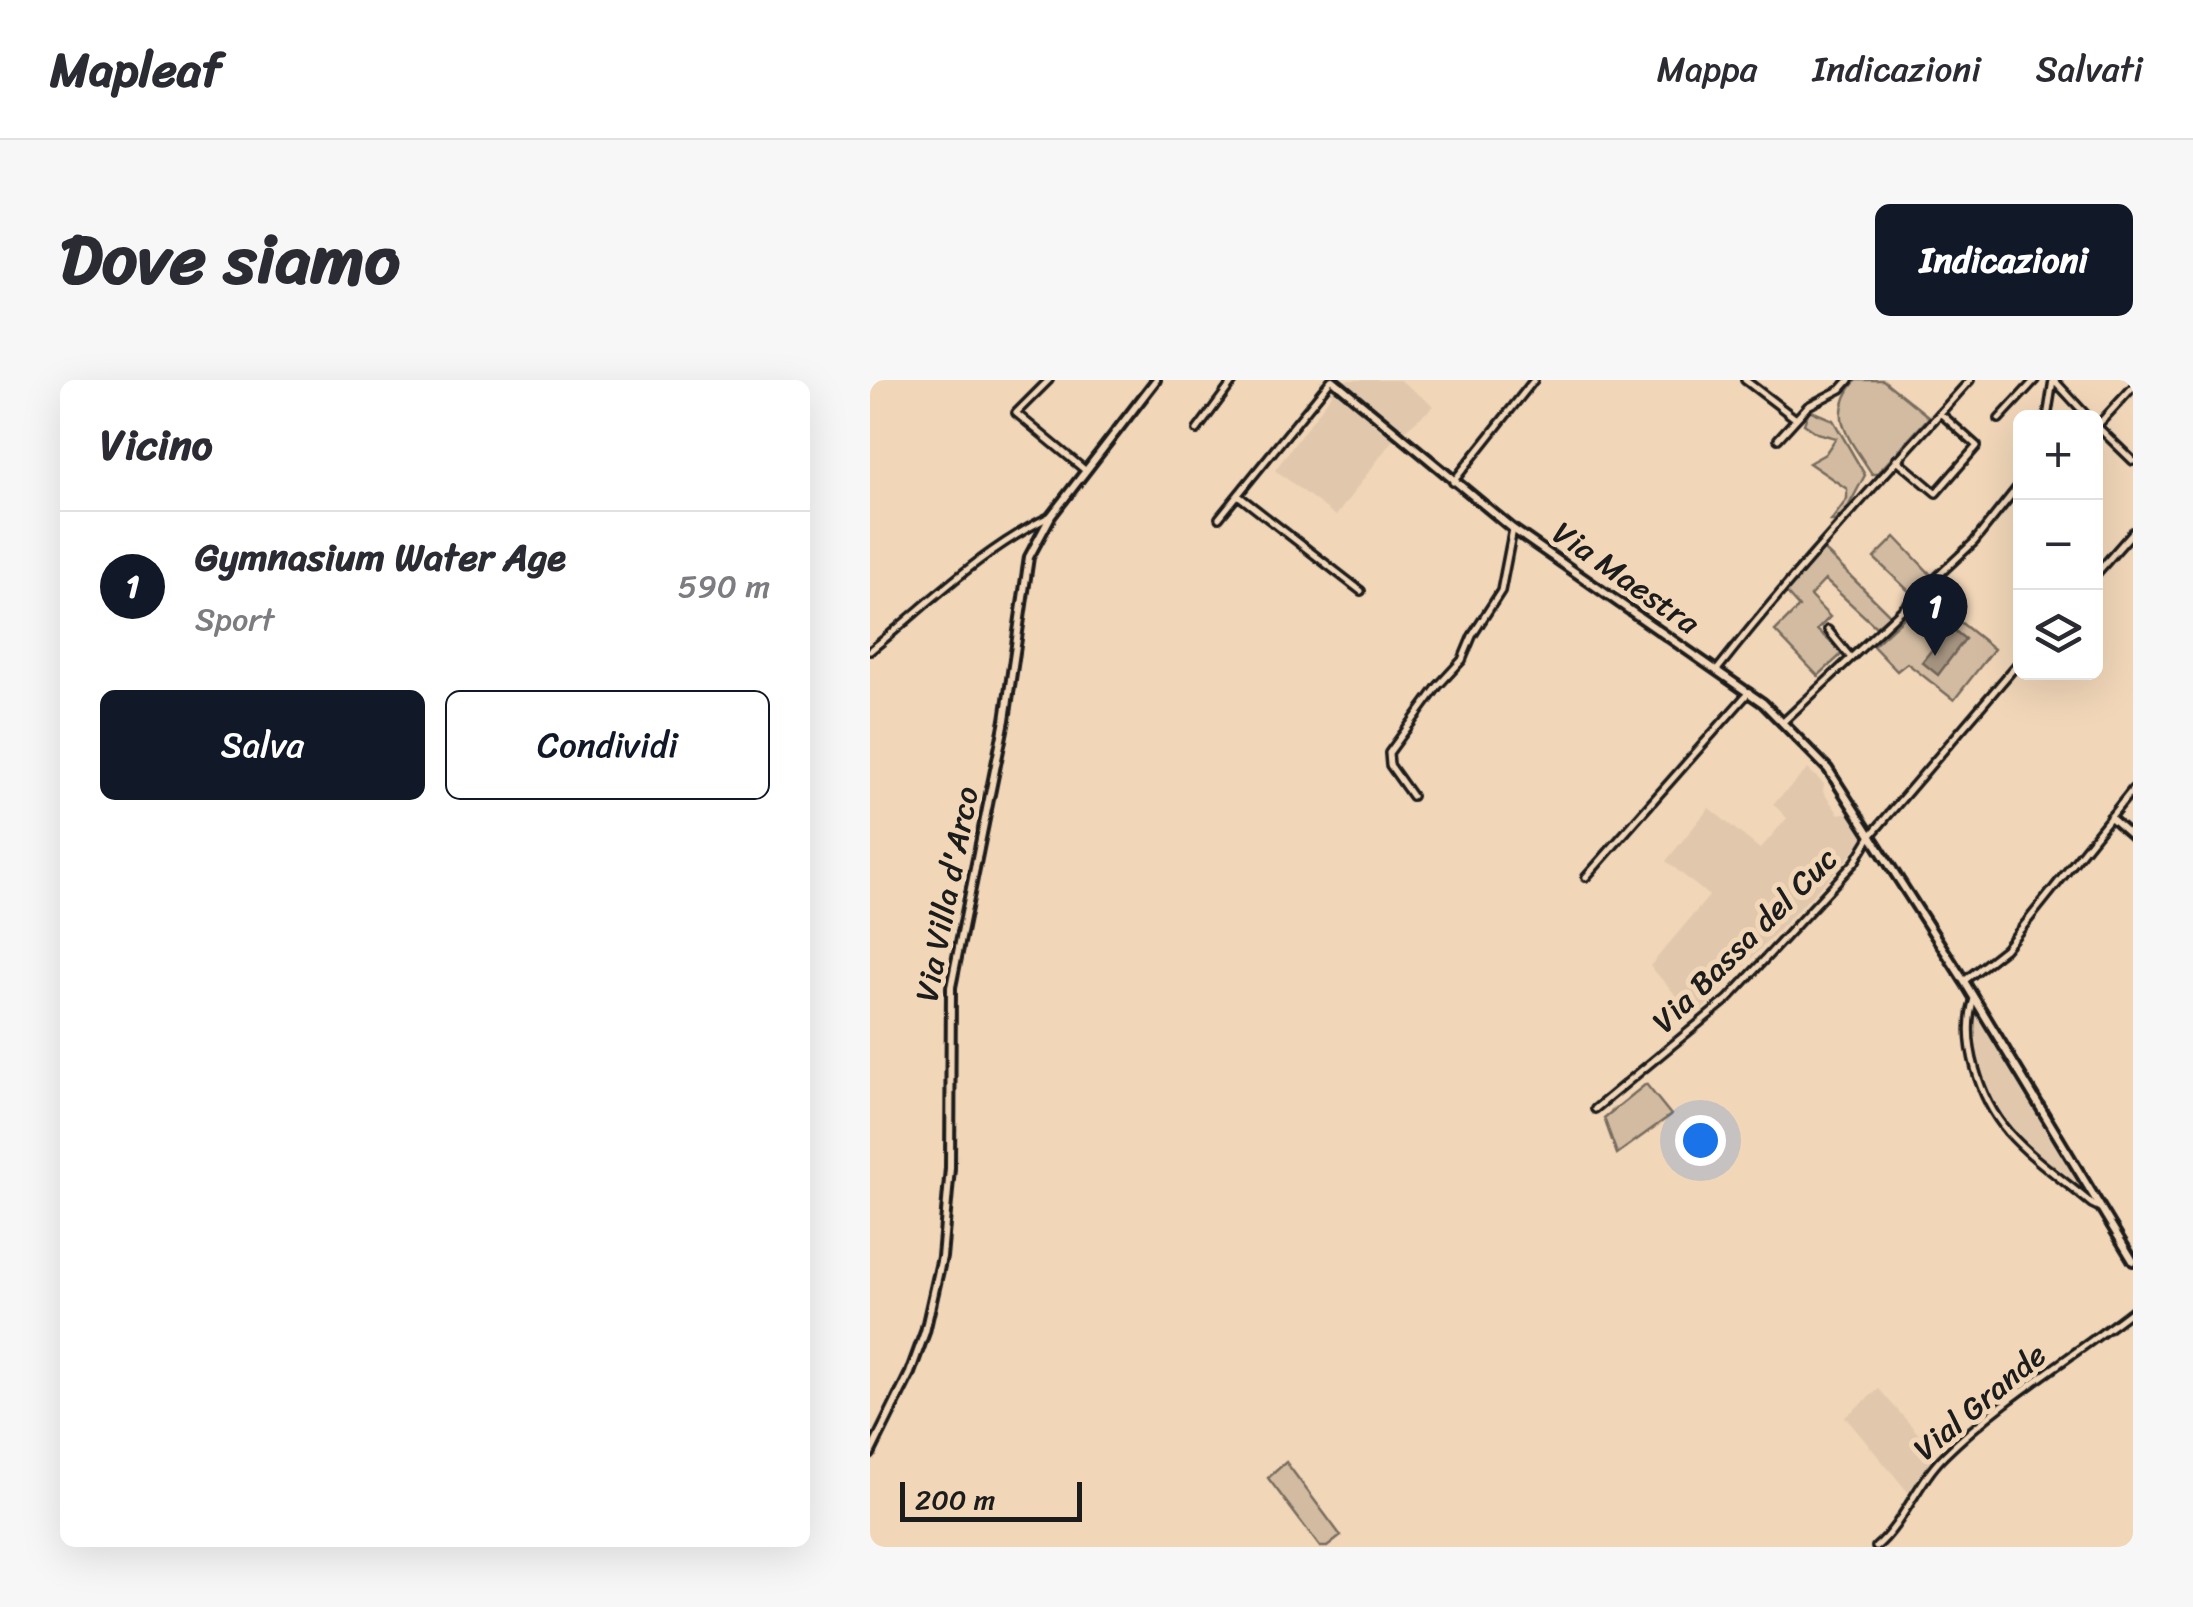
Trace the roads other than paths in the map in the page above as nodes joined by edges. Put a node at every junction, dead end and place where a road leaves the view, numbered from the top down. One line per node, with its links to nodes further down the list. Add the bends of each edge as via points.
1 (1049, 380): 24 (street, via 1016,412)
2 (1156, 380): 24 (main road, Via Villa d'Arco)
3 (1234, 380): 19 (street)
4 (1332, 380): 25 (main road, Via Maestra); 27 (street)
5 (1534, 380): 25 (street)
6 (1745, 380): 18 (street)
7 (1837, 380): 11 (street)
8 (1970, 380): 15 (street)
9 (2035, 380): 17 (street)
10 (2056, 381): 13 (street); 14 (street)
11 (1847, 383): 18 (street)
12 (2133, 386): 16 (street)
13 (2049, 410)
14 (2082, 410)
15 (1940, 413): 22 (street); 22 (street, via 1977,446 1936,493)
16 (2103, 418)
17 (1999, 419)
18 (1796, 420): 21 (street)
19 (1197, 430)
20 (2103, 432): 23 (street)
21 (1778, 439)
22 (1896, 459): 37 (street)
23 (2133, 462)
24 (1086, 471): 28 (main road, Via Villa d'Arco)
25 (1452, 482): 30 (main road, Via Maestra)
26 (2013, 493): 36 (street, via 1974,542)
27 (1239, 496): 29 (street); 33 (street)
28 (1050, 516): 35 (street, Via Villa d'Arco, via 1021,530); 53 (main road, Via Villa d'Arco, via 1030,556 951,987 950,1168 936,1287 910,1372)
29 (1219, 518)
30 (1512, 529): 37 (main road, Via Maestra); 42 (street, via 1501,591 1462,660 1390,753 1390,765)
31 (2133, 532): 32 (street)
32 (2103, 566)
33 (1362, 590)
34 (1828, 630): 36 (street)
35 (870, 651)
36 (1851, 658): 40 (street)
37 (1717, 670): 39 (main road, Via Maestra)
38 (2013, 670): 44 (street, Via Bassa del Cuc)
39 (1749, 692): 40 (main road, Via Maestra); 46 (street)
40 (1784, 722): 44 (main road, Via Maestra)
41 (2133, 789): 43 (street)
42 (1412, 796)
43 (2110, 816): 45 (street); 47 (street, via 2005,949)
44 (1872, 834): 47 (main road, Via Maestra); 49 (street, Via Bassa del Cuc, via 1728,999)
45 (2133, 838)
46 (1586, 877)
47 (1964, 981): 48 (main road, Via Maestra)
48 (1974, 998): 50 (main road, Via Maestra); 50 (street, via 1972,1052 1997,1116)
49 (1595, 1109)
50 (2100, 1208): 51 (main road, Via Maestra)
51 (2133, 1261)
52 (2133, 1310): 54 (street, Vial Grande, via 2017,1391 1946,1454)
53 (870, 1454)
54 (1879, 1545)

